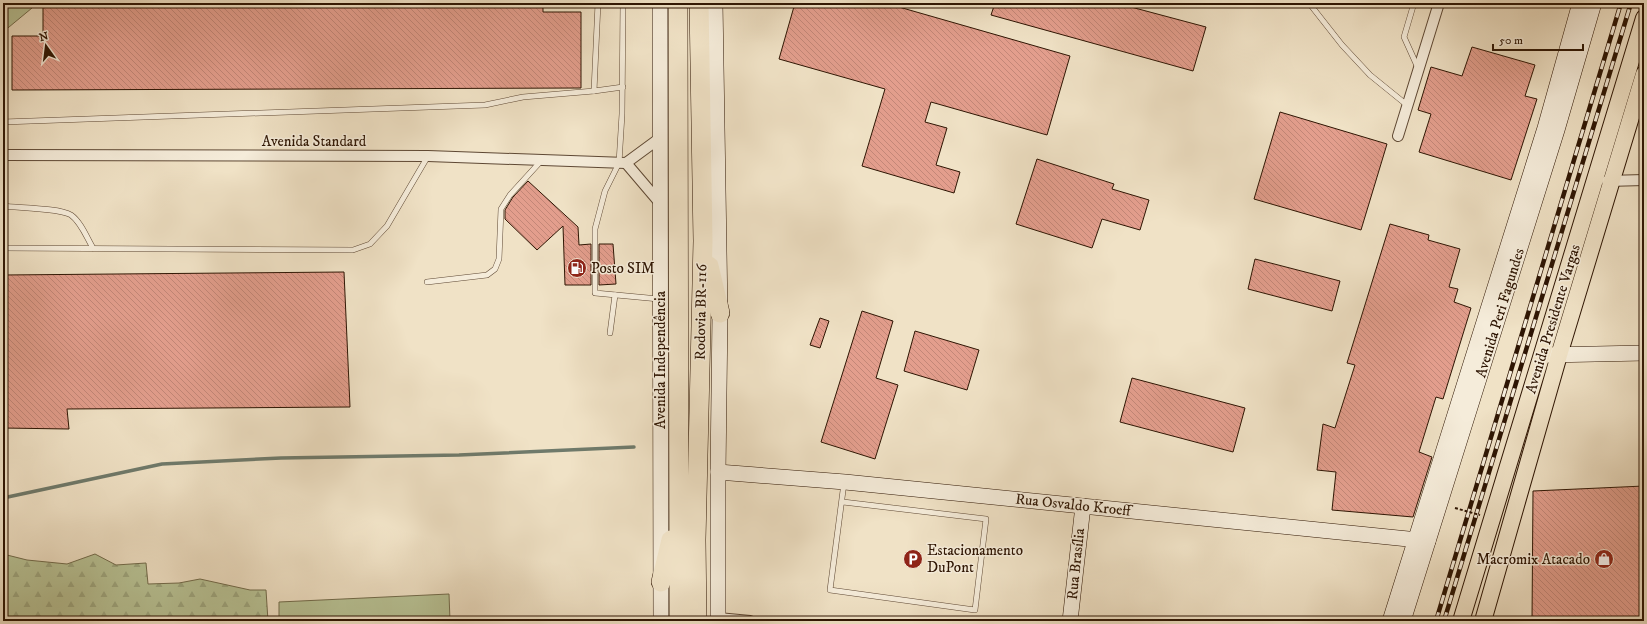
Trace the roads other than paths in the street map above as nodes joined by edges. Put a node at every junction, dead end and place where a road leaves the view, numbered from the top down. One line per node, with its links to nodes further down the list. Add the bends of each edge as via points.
1 (598, 3): 16 (lane)
2 (623, 3): 15 (lane)
3 (660, 3): 21 (main road, Avenida Independência)
4 (678, 3): 46 (highway, Rodovia BR-116)
5 (699, 3): 31 (highway, Rodovia BR-116)
6 (715, 3): 37 (main road, Rodovia BR-116)
7 (1311, 3): 17 (lane, via 1342,45 1370,75)
8 (1414, 3): 13 (lane, via 1404,37)
9 (1440, 3): 13 (street)
10 (1580, 3): 19 (main road, Avenida Peri Fagundes)
11 (1594, 3): 19 (main road, Avenida Peri Fagundes)
12 (1644, 18): 27 (main road, Avenida Presidente Vargas)
13 (1418, 69): 17 (street)
14 (1644, 74): 28 (main road, Avenida Presidente Vargas)
15 (622, 87): 16 (lane); 25 (lane)
16 (594, 91): 18 (lane, via 523,97 485,105)
17 (1407, 105): 20 (street)
18 (3, 122)
19 (1551, 129): 47 (main road, Avenida Peri Fagundes)
20 (1398, 136)
21 (660, 138): 25 (street); 29 (main road, Avenida Independência)
22 (3, 155): 23 (street, Avenida Standard)
23 (428, 156): 24 (street, Avenida Standard); 33 (lane, via 387,226 370,244 353,250)
24 (542, 160): 25 (street, Avenida Standard); 34 (lane, via 510,195 501,209 499,259 495,269 487,275)
25 (622, 163): 29 (street); 35 (lane, via 605,191 595,229 595,293)
26 (1644, 180): 28 (street)
27 (1595, 181): 28 (street); 40 (main road, Avenida Presidente Vargas)
28 (1612, 181): 41 (main road, Avenida Presidente Vargas)
29 (660, 203): 36 (main road, Avenida Independência)
30 (3, 206): 33 (lane, via 70,214 78,222)
31 (703, 241): 37 (highway); 52 (highway, Rodovia BR-116, via 696,540)
32 (3, 248): 33 (lane)
33 (93, 248)
34 (427, 282)
35 (615, 295): 36 (lane); 38 (lane)
36 (660, 299): 48 (main road, Avenida Independência)
37 (720, 313): 42 (main road, Rodovia BR-116)
38 (610, 333)
39 (1644, 353): 41 (main road)
40 (1542, 355): 41 (main road); 57 (main road, Avenida Presidente Vargas)
41 (1559, 355): 58 (main road, Avenida Presidente Vargas)
42 (718, 472): 43 (main road, Rua Osvaldo Kroeff); 49 (main road, Rodovia BR-116)
43 (844, 482): 44 (lane); 45 (main road, Rua Osvaldo Kroeff)
44 (843, 502): 44 (lane, via 986,519 975,610 830,590)
45 (1083, 506): 47 (main road, Rua Osvaldo Kroeff); 54 (main road, Rua Brasília)
46 (678, 512): 48 (highway); 51 (highway, Rodovia BR-116)
47 (1422, 540): 55 (main road, Avenida Peri Fagundes); 56 (main road, Avenida Peri Fagundes)
48 (660, 582): 50 (main road, Avenida Independência)
49 (718, 619): 53 (street)
50 (661, 621)
51 (679, 621)
52 (697, 621)
53 (750, 621)
54 (1070, 621)
55 (1390, 621)
56 (1403, 621)
57 (1462, 621)
58 (1483, 621)

